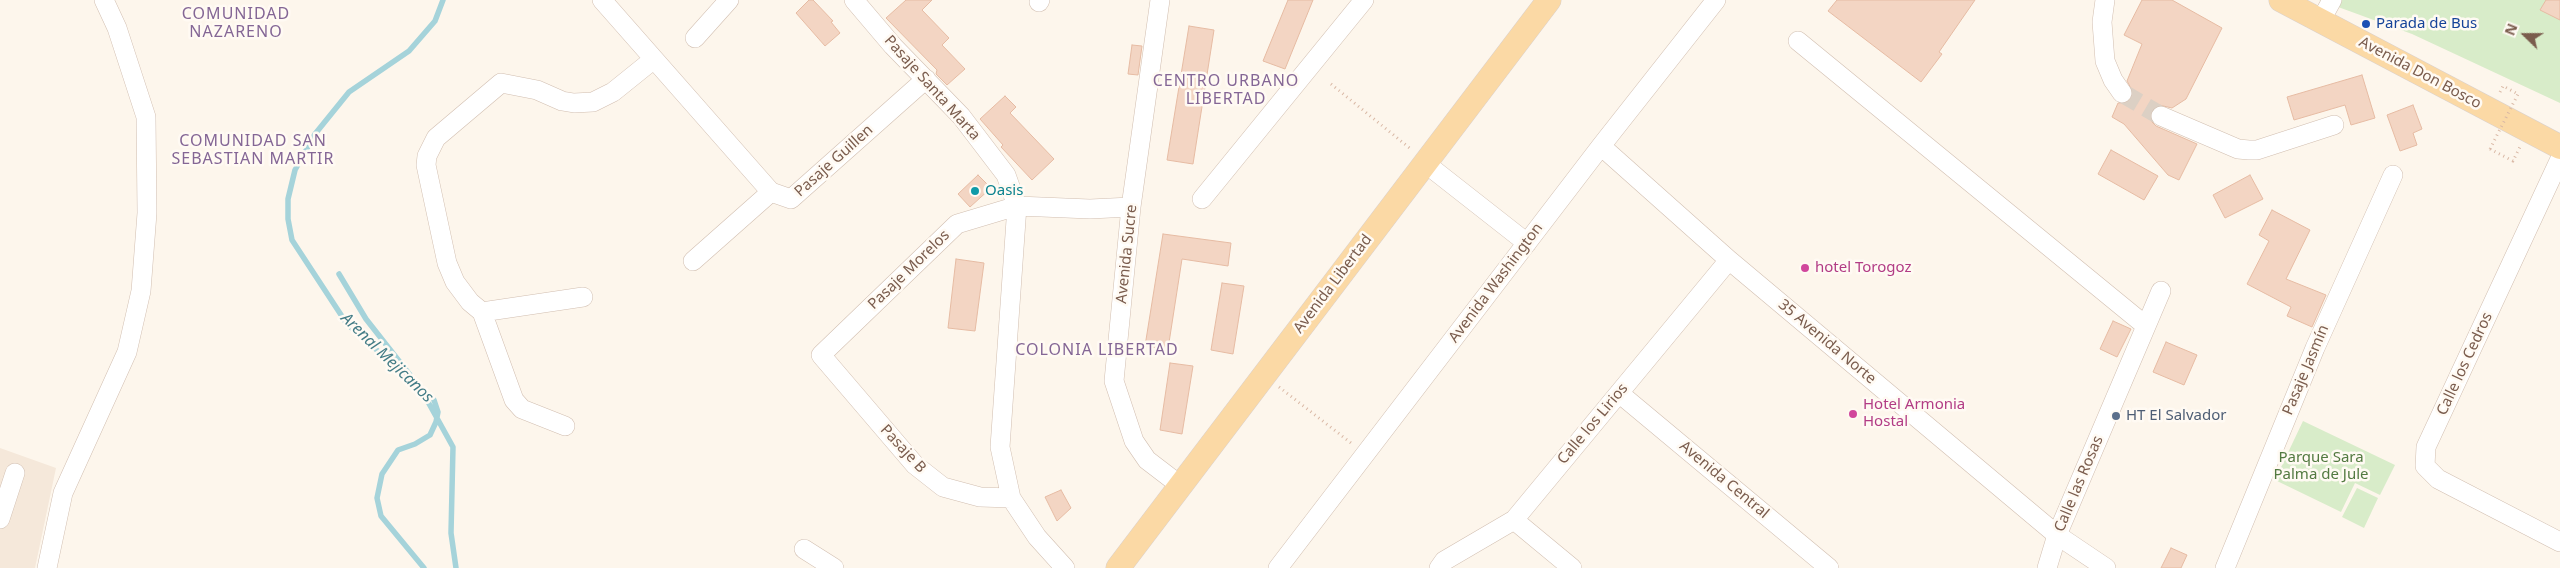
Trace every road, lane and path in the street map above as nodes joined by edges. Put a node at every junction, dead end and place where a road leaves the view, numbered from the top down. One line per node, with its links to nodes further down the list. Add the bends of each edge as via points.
1 (104, 0): 52 (street, via 117,28 146,118 147,213 141,291 127,352 63,493)
2 (602, 0): 14 (street)
3 (729, 0): 12 (street)
4 (854, 0): 15 (street, Pasaje Santa Marta)
5 (1160, 0): 30 (street, Avenida Sucre)
6 (1364, 0): 28 (street)
7 (1549, 0): 23 (main road, Avenida Libertad)
8 (1716, 0): 21 (street, Avenida Washington)
9 (2105, 0): 18 (street, via 2102,22 2105,61)
10 (2281, 0): 11 (main road, Avenida Don Bosco)
11 (2326, 10): 22 (main road, Avenida Don Bosco)
12 (695, 38)
13 (1798, 41): 37 (street)
14 (654, 60): 27 (street); 36 (street, via 613,92 593,102 568,102 537,90 501,83 436,138 426,165 447,263 455,282)
15 (926, 80): 27 (street, Pasaje Guillen, via 791,199); 29 (street, Pasaje Santa Marta, via 961,116 1006,175)
16 (1331, 84): 23 (path)
17 (2503, 86): 25 (path, bridge, via 2518,94 2490,150)
18 (2122, 93)
19 (2161, 116): 20 (street, via 2238,149 2249,150)
20 (2334, 125)
21 (1601, 146): 31 (street, Avenida Washington); 32 (street, 35 Avenida Norte)
22 (2560, 147)
23 (1419, 156): 31 (street); 44 (main road, Avenida Libertad)
24 (2560, 159): 49 (street, Calle los Cedros, via 2426,447 2425,466 2438,479)
25 (2513, 161)
26 (2393, 175): 61 (street, Pasaje Jasmín, via 2315,348)
27 (771, 192): 33 (street, Pasaje Guillen)
28 (1202, 199)
29 (1017, 206): 30 (street, Pasaje Morelos); 38 (street, Pasaje Morelos, via 957,224); 45 (street, via 1000,446)
30 (1131, 207): 44 (street, Avenida Sucre, via 1114,381 1134,441 1147,460)
31 (1527, 243): 55 (street, Avenida Washington)
32 (1729, 260): 40 (street, Calle los Lirios); 48 (street, 35 Avenida Norte)
33 (693, 261)
34 (2161, 290): 37 (street, Calle las Rosas)
35 (583, 297): 36 (street)
36 (482, 312): 41 (street, via 514,400 522,409)
37 (2146, 326): 48 (street, Calle las Rosas)
38 (821, 355): 45 (street, Pasaje B, via 915,465 944,486 980,497)
39 (1274, 384): 42 (path)
40 (1619, 393): 47 (street, Calle los Lirios); 58 (street, Avenida Central)
41 (566, 426)
42 (1353, 444)
43 (15, 473): 46 (street)
44 (1181, 486): 54 (main road, Avenida Libertad)
45 (1011, 498): 51 (street)
46 (0, 519)
47 (1514, 520): 56 (street, Calle los Lirios, via 1444,561); 57 (street)
48 (2057, 535): 59 (street, Calle las Rosas); 60 (street, 35 Avenida Norte)
49 (2560, 542)
50 (804, 549): 53 (street)
51 (1060, 567)
52 (47, 568)
53 (834, 568)
54 (1118, 568)
55 (1278, 568)
56 (1439, 568)
57 (1572, 568)
58 (1829, 568)
59 (2047, 568)
60 (2106, 568)
61 (2225, 568)

